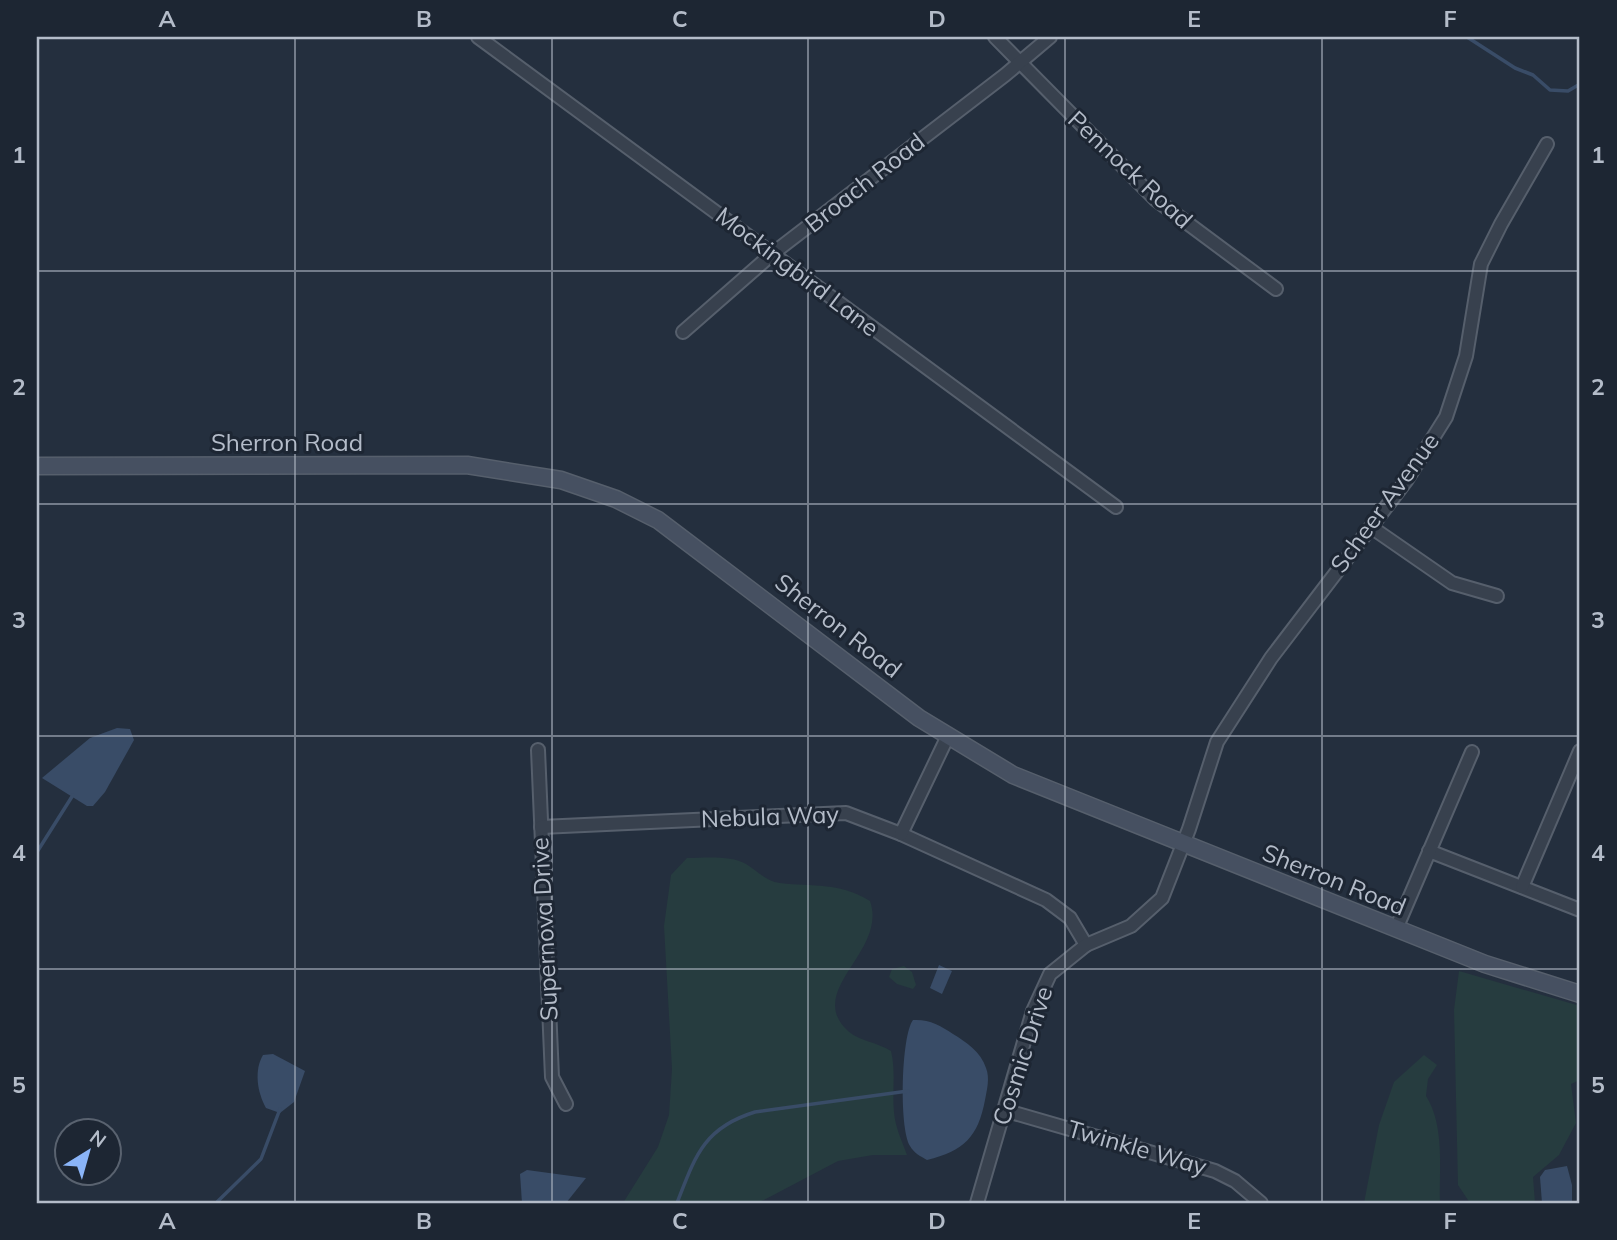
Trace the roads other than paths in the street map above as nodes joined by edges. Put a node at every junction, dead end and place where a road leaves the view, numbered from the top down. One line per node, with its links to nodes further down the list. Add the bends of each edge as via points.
1 (478, 37): 6 (street, Mockingbird Lane)
2 (995, 37): 4 (street, Pennock Road)
3 (1049, 37): 4 (street, Broach Road)
4 (1020, 63): 6 (street, Broach Road); 7 (street, Pennock Road, via 1155,199)
5 (1547, 144): 12 (street, Scheer Avenue, via 1481,264 1466,356 1453,401 1424,454)
6 (772, 254): 8 (street, Broach Road); 11 (street, Mockingbird Lane)
7 (1276, 289)
8 (683, 332)
9 (37, 466): 10 (street); 14 (main road, Sherron Road, via 467,466 537,475 589,488 636,508 699,548)
10 (37, 477)
11 (1116, 507)
12 (1371, 527): 13 (street, via 1452,583); 20 (street, Scheer Avenue, via 1271,658 1217,742)
13 (1497, 596)
14 (947, 738): 19 (street); 20 (main road, Sherron Road, via 1013,775)
15 (538, 750): 18 (street, Supernova Drive)
16 (1580, 751): 22 (street)
17 (1472, 752): 21 (street)
18 (541, 827): 19 (street, Nebula Way, via 835,812 857,815); 27 (street, Supernova Drive, via 552,1077)
19 (901, 834): 25 (street, Nebula Way, via 1046,900 1070,918)
20 (1183, 845): 24 (main road, Sherron Road); 25 (street, Cosmic Drive, via 1171,881 1154,908 1131,926)
21 (1429, 851): 22 (street); 24 (street)
22 (1522, 887): 23 (street)
23 (1580, 910)
24 (1396, 929): 26 (main road, Sherron Road, via 1524,978)
25 (1086, 945): 28 (street, Cosmic Drive, via 1050,974 1041,992)
26 (1580, 994)
27 (566, 1104)
28 (1004, 1110): 29 (street, Twinkle Way, via 1215,1171); 30 (street, Cosmic Drive)
29 (1254, 1201)
30 (977, 1203)

